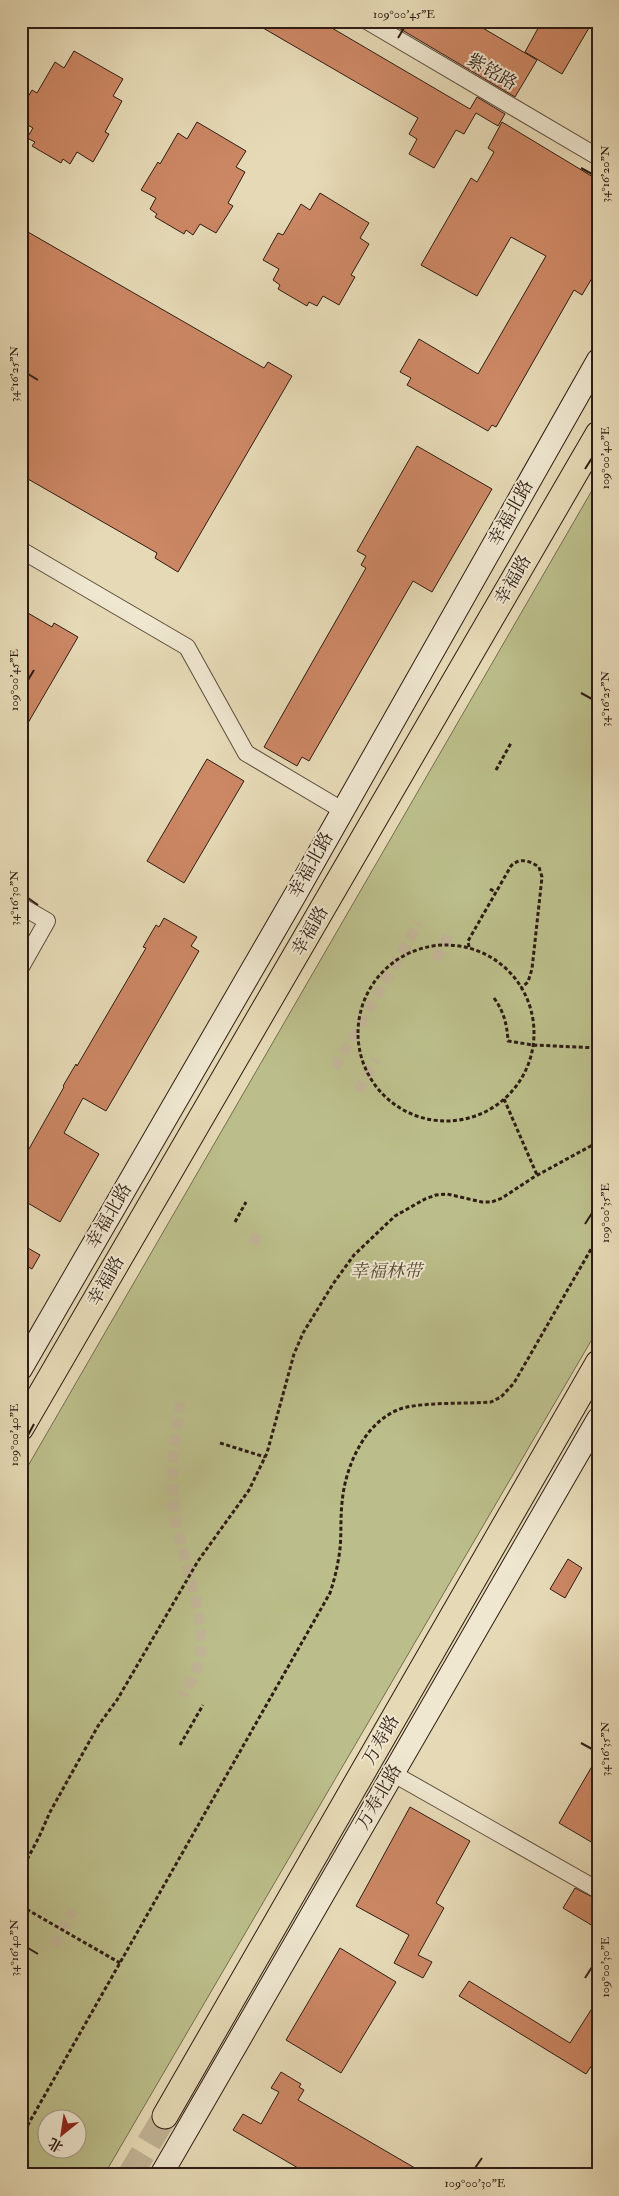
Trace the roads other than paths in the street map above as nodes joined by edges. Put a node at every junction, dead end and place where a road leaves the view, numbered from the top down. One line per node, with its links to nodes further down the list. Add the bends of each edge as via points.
1 (367, 21): 2 (street, 紫铭路)
2 (598, 157)
3 (598, 360): 6 (main road, 幸福北路)
4 (598, 434): 12 (main road, 幸福路)
5 (21, 550): 6 (street, via 187,647 246,753)
6 (342, 810): 10 (main road, 幸福北路)
7 (21, 906): 8 (street, via 47,921)
8 (21, 967)
9 (598, 1363): 15 (main road, 万寿路)
10 (21, 1369)
11 (598, 1419): 13 (main road, 万寿北路)
12 (21, 1428)
13 (392, 1773): 14 (street); 16 (main road, 万寿北路)
14 (598, 1890)
15 (165, 2116)
16 (161, 2175)

